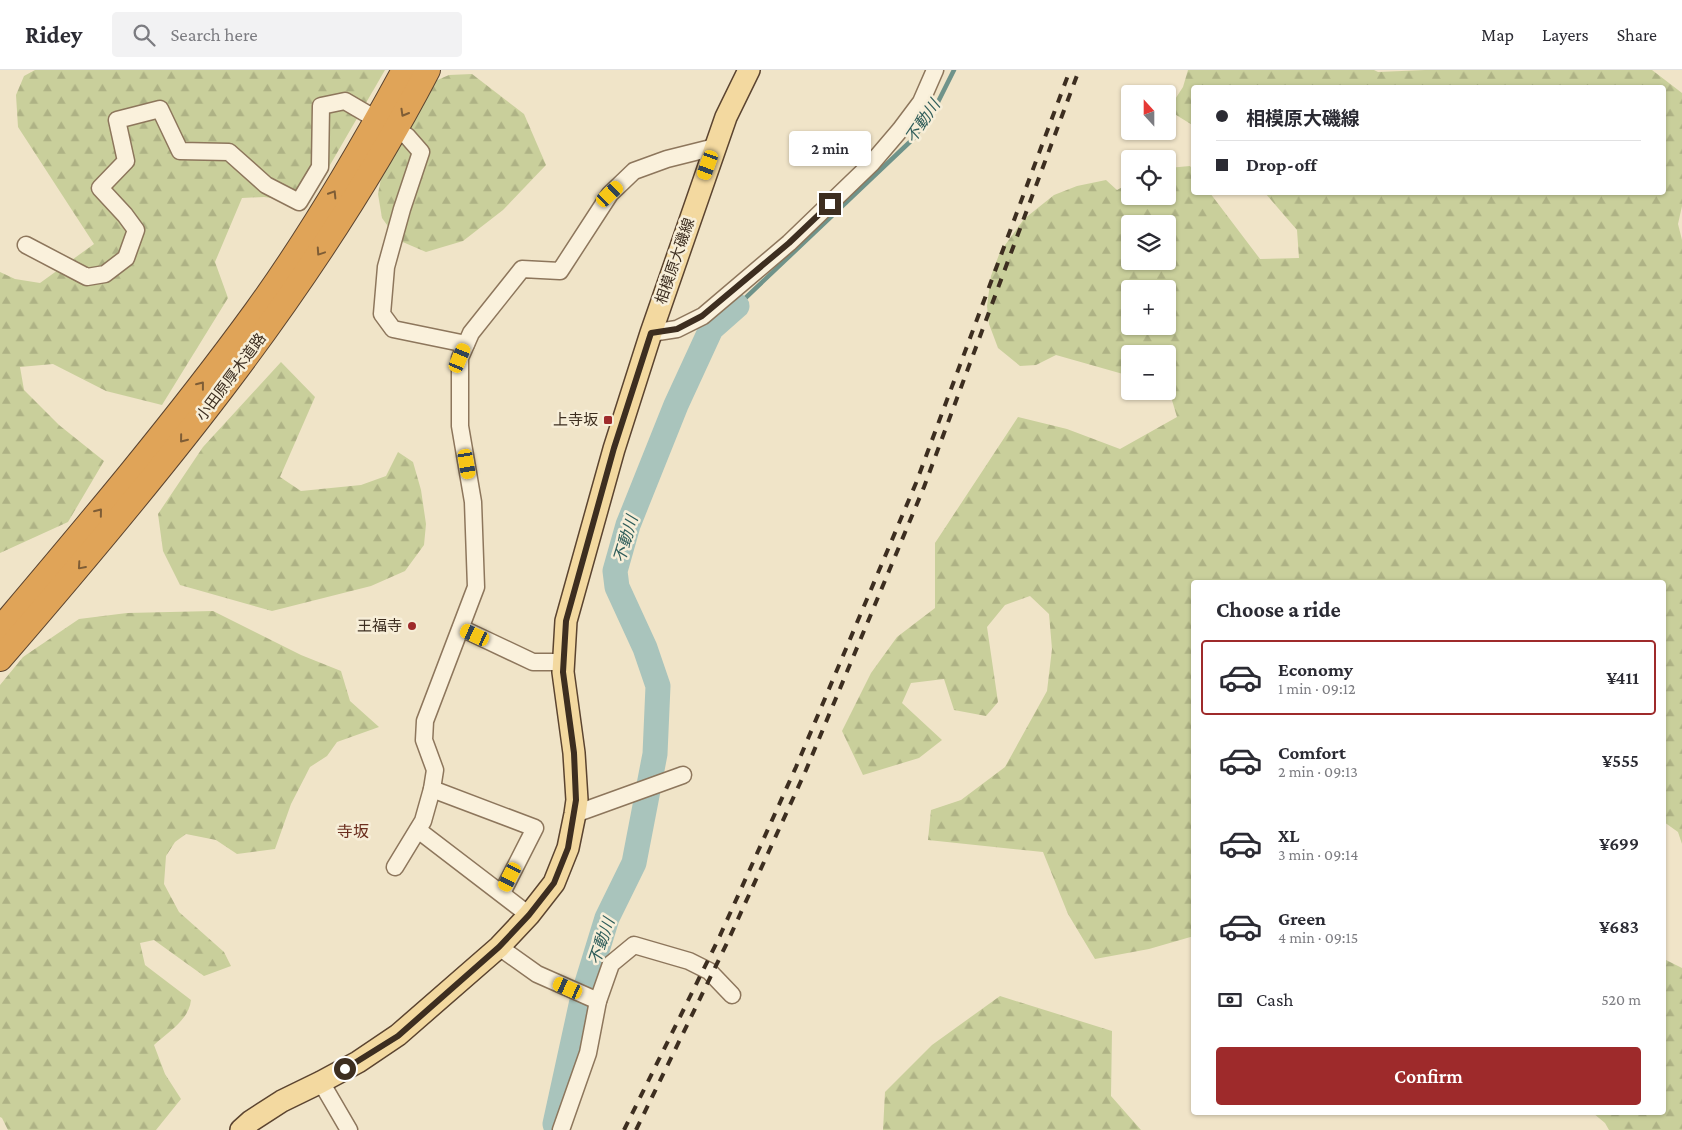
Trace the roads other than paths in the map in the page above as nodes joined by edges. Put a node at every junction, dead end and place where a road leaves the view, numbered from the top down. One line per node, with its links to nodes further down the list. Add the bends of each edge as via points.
1 (404, 70): 12 (highway, 小田原厚木道路, one-way to 1, via 201,386 257,310 357,154)
2 (428, 70): 13 (highway, 小田原厚木道路, one-way to 13, via 324,246 272,322 104,538)
3 (749, 70): 7 (main road, 相模原大磯線)
4 (935, 70): 9 (street, via 920,102 900,130 871,164 789,243 702,316 677,329)
5 (369, 115): 8 (street, via 344,101 321,106 320,167 299,202 266,185 229,152 180,151 160,109 117,120 126,161 100,188 136,230 126,258 105,274 87,277)
6 (407, 136): 10 (street, via 421,152 386,267 382,314 393,329)
7 (715, 147): 9 (main road, 相模原大磯線); 10 (street, via 634,170 610,194 560,271 522,269 471,332)
8 (26, 245)
9 (651, 333): 14 (main road, 相模原大磯線, via 614,448 566,621)
10 (466, 344): 11 (street, via 460,358 460,426 473,502 476,587)
11 (461, 628): 14 (street, via 533,662); 16 (street, via 425,721 424,740 435,770)
12 (0, 629)
13 (0, 659)
14 (564, 662): 17 (main road, 相模原大磯線, via 576,779)
15 (683, 775): 17 (street)
16 (432, 789): 18 (street); 20 (street, via 535,828)
17 (575, 814): 21 (main road, 相模原大磯線, via 568,848 554,883)
18 (418, 830): 19 (street); 20 (street)
19 (395, 866)
20 (502, 894): 21 (street)
21 (529, 915): 22 (main road, 相模原大磯線)
22 (499, 947): 24 (street, via 537,974); 25 (main road, 相模原大磯線, via 398,1036)
23 (732, 995): 24 (street, via 709,971 689,961 634,945 611,964)
24 (598, 1001): 28 (street, via 588,1053)
25 (321, 1082): 26 (main road, 相模原大磯線, via 282,1100); 27 (street)
26 (241, 1130)
27 (349, 1130)
28 (561, 1130)

